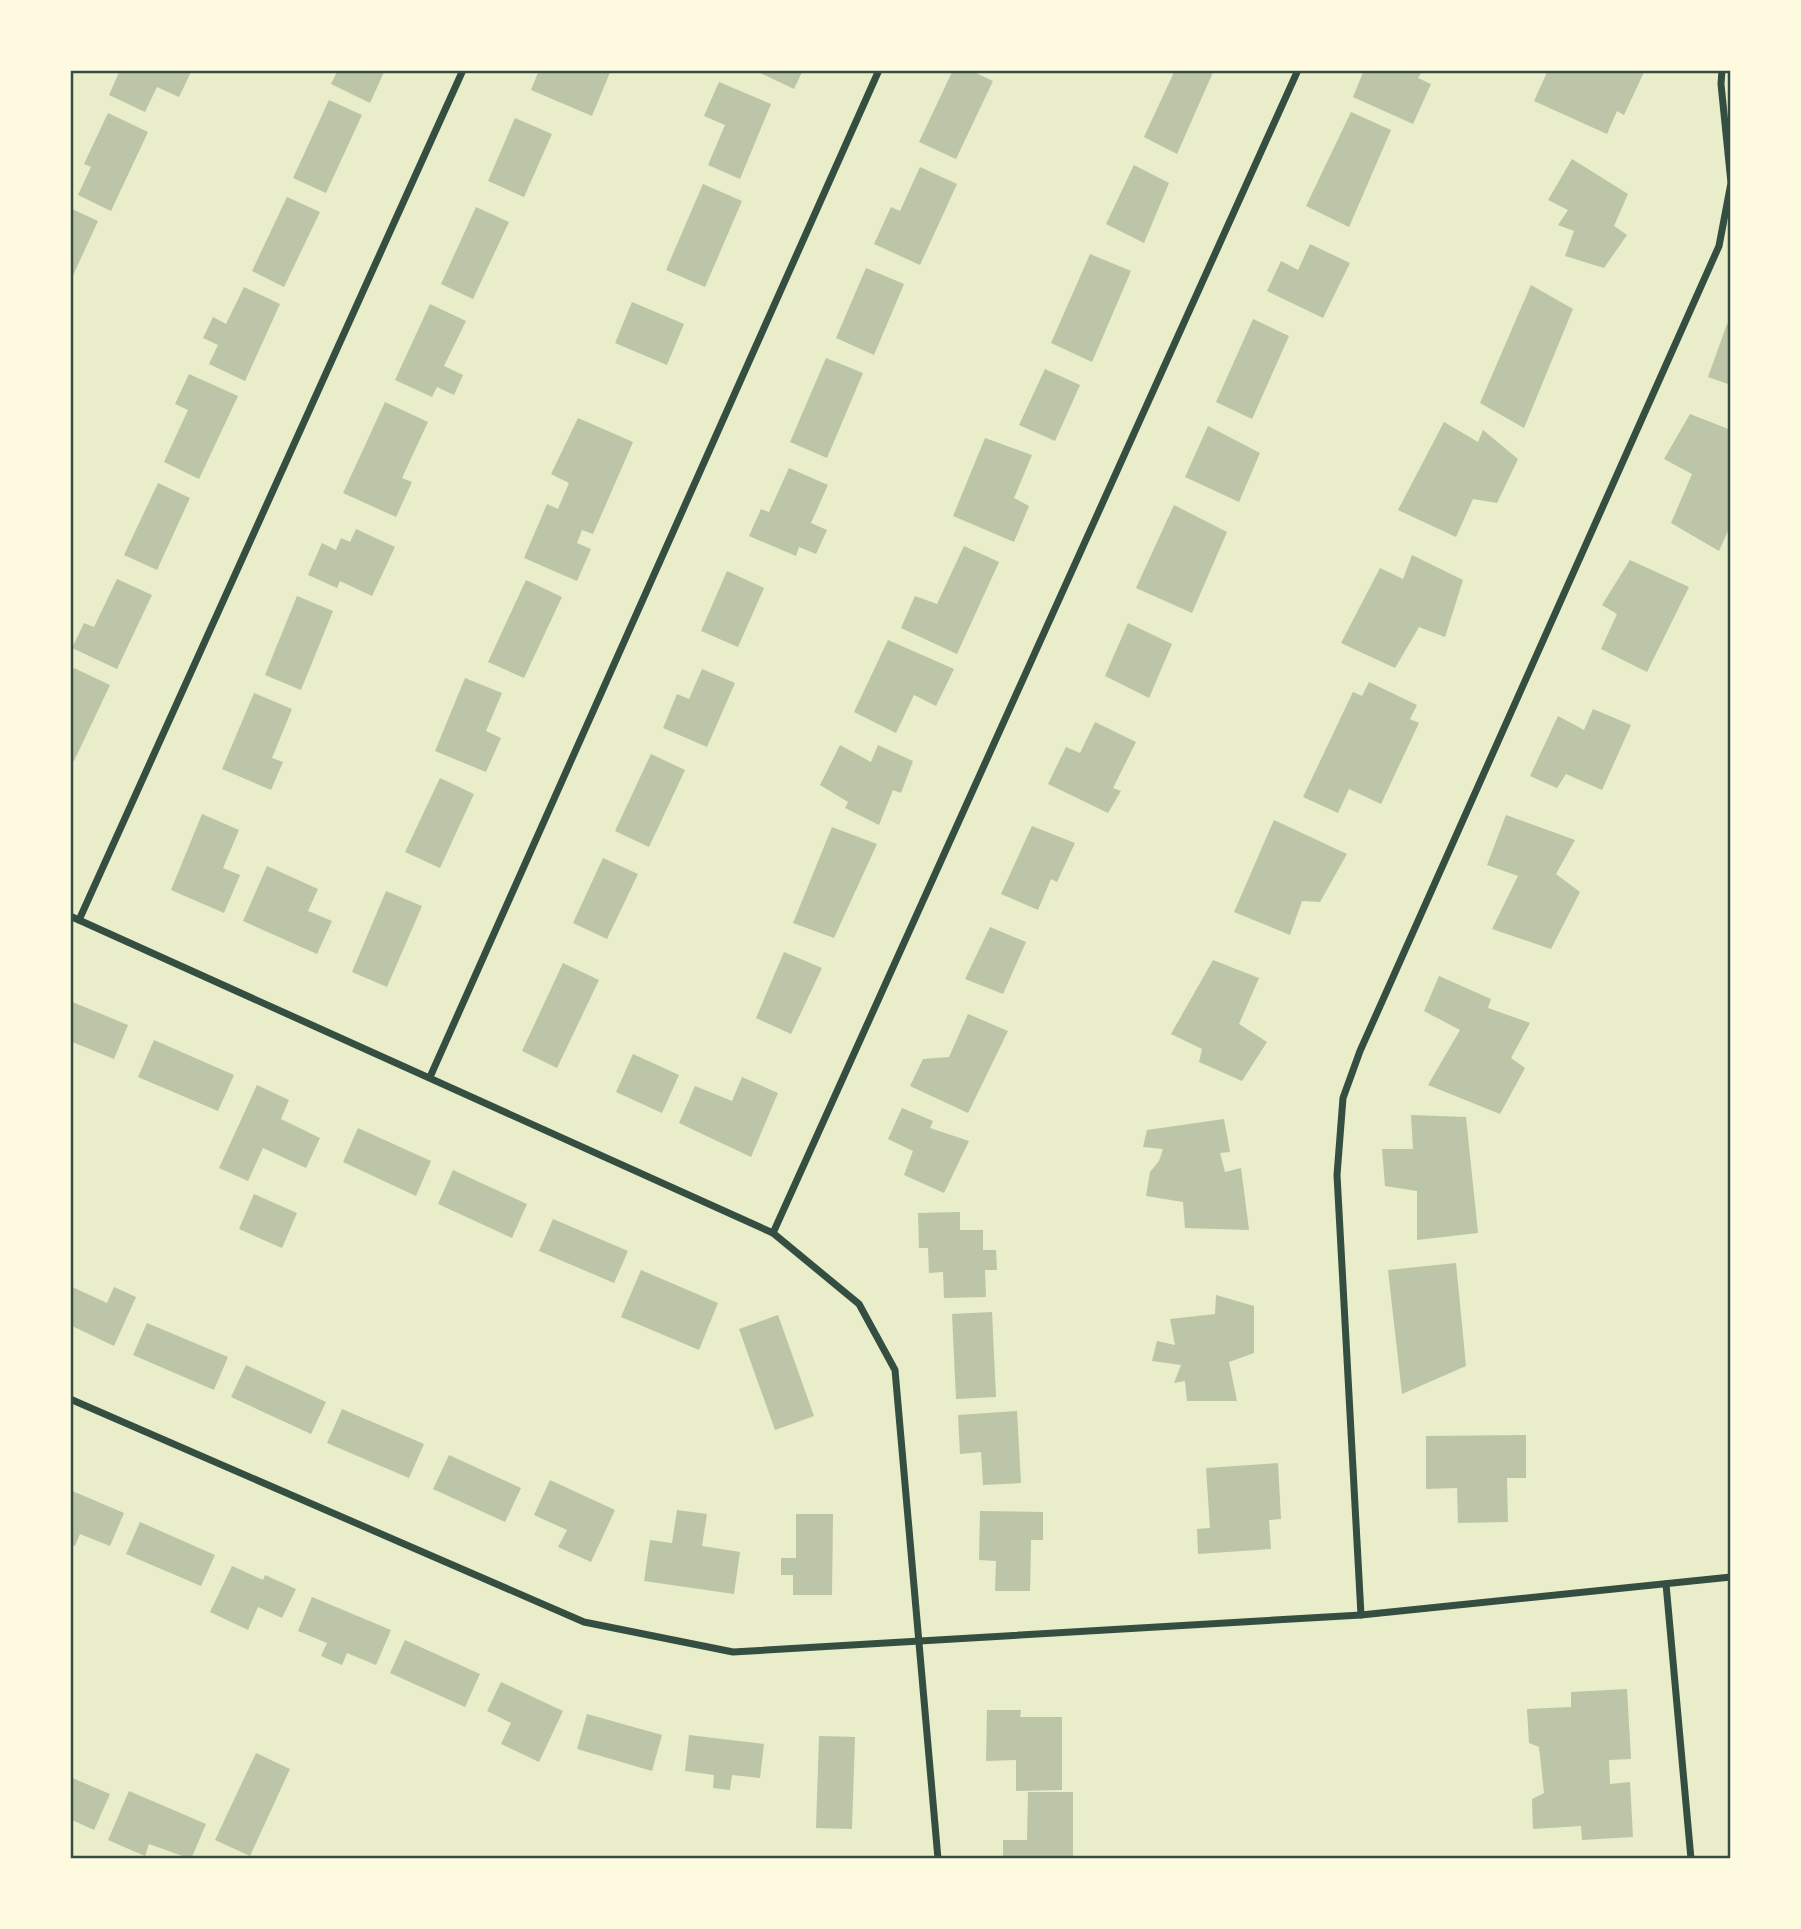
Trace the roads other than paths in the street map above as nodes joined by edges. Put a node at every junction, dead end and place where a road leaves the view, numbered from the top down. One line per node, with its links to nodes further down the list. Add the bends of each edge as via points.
1 (463, 70): 6 (street)
2 (879, 70): 7 (street)
3 (1298, 70): 8 (street)
4 (1722, 70): 12 (street, via 1731,183 1719,246 1343,1097 1337,1175)
5 (70, 916): 6 (street)
6 (79, 920): 7 (street)
7 (430, 1077): 8 (street)
8 (773, 1233): 13 (street, via 859,1304 895,1370)
9 (70, 1399): 13 (street, via 584,1622 733,1652)
10 (1731, 1577): 11 (street)
11 (1666, 1584): 12 (street); 15 (street)
12 (1361, 1615): 13 (street)
13 (920, 1642): 14 (street)
14 (938, 1859)
15 (1691, 1859)

